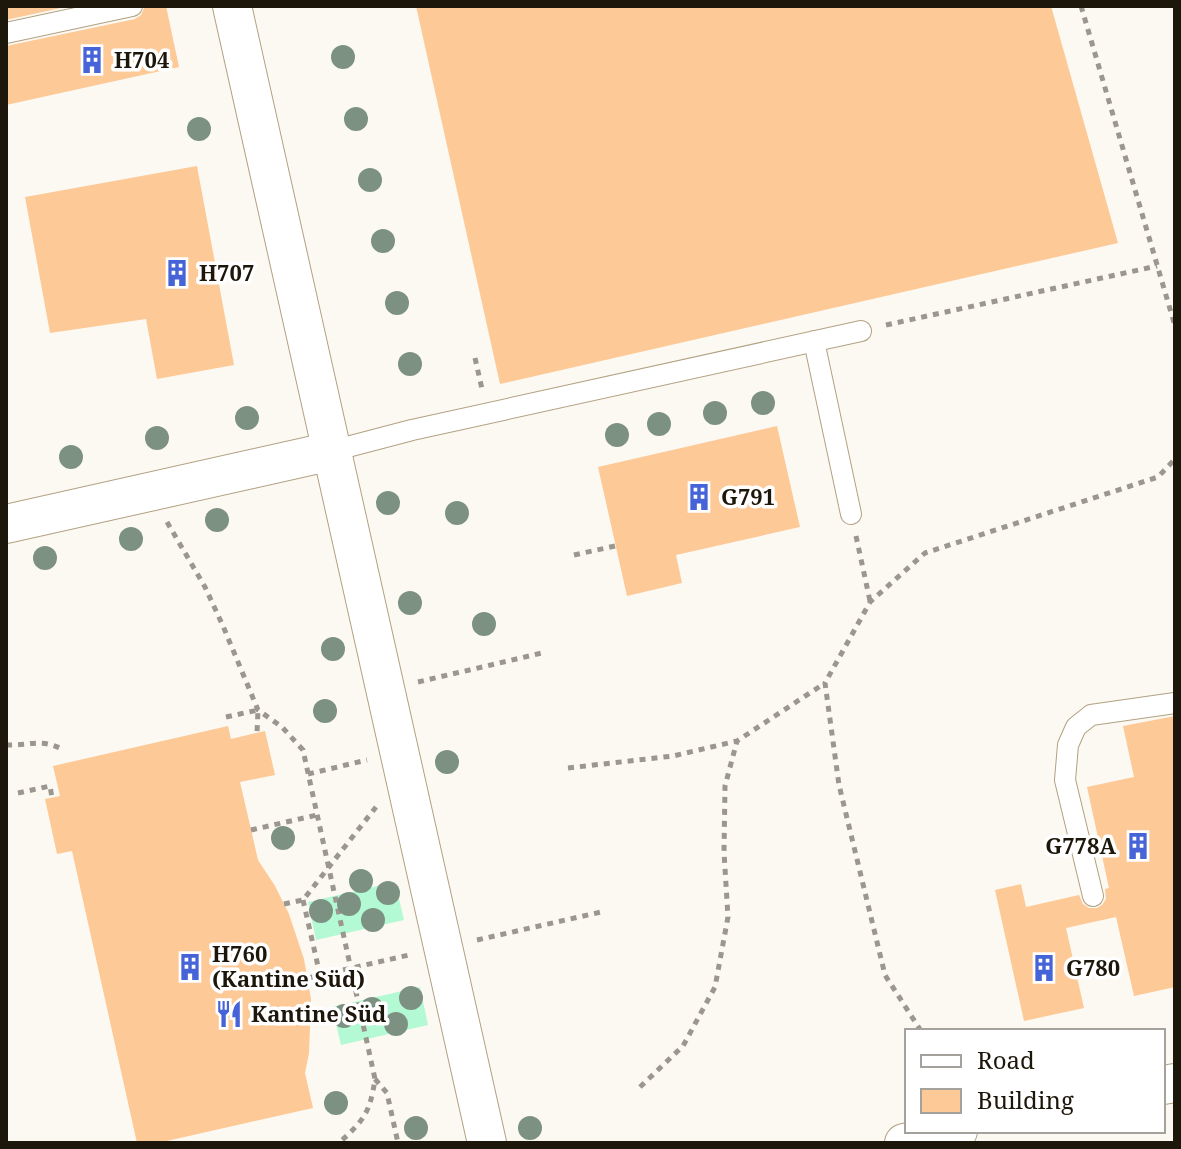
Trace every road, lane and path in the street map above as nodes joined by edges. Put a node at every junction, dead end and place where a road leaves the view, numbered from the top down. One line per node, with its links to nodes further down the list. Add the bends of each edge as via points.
1 (132, 6): 4 (lane)
2 (232, 6): 9 (street)
3 (1081, 6): 5 (path)
4 (6, 33)
5 (1157, 266): 6 (path); 7 (path)
6 (1175, 326)
7 (861, 331): 8 (lane)
8 (814, 341): 9 (lane); 12 (lane)
9 (332, 451): 11 (street); 27 (street)
10 (1175, 459): 16 (path, via 1158,477 925,553)
11 (160, 489): 13 (street); 21 (path, via 167,523 205,587)
12 (851, 514): 16 (path)
13 (6, 524)
14 (615, 546): 15 (path)
15 (574, 555)
16 (870, 602): 19 (path)
17 (542, 653): 18 (path)
18 (435, 678)
19 (825, 683): 24 (path); 44 (path, via 839,785 885,975)
20 (1175, 703): 35 (lane, via 1091,715 1076,727 1068,745 1065,780)
21 (258, 710): 22 (path); 23 (path); 29 (path, via 303,750)
22 (226, 717)
23 (257, 733)
24 (737, 741): 28 (path, via 673,756); 46 (path, via 725,786 728,917 715,987 683,1046)
25 (6, 745): 26 (path, via 37,742)
26 (62, 749)
27 (402, 762): 29 (path); 34 (path); 40 (street)
28 (568, 768)
29 (308, 774): 32 (path)
30 (18, 793): 31 (path, via 50,786)
31 (52, 798)
32 (317, 815): 33 (path); 34 (path)
33 (251, 830)
34 (329, 866): 36 (path); 41 (path)
35 (1093, 896)
36 (303, 900): 37 (path); 42 (path)
37 (284, 904)
38 (601, 912): 39 (path)
39 (491, 937)
40 (443, 948): 41 (path); 50 (street)
41 (351, 969): 42 (path); 45 (path)
42 (320, 975): 43 (path)
43 (308, 978)
44 (920, 1029)
45 (375, 1079): 48 (path, via 372,1103); 49 (path, via 387,1093)
46 (640, 1087)
47 (949, 1133): 51 (street)
48 (339, 1143)
49 (398, 1143)
50 (487, 1143)
51 (904, 1143)

